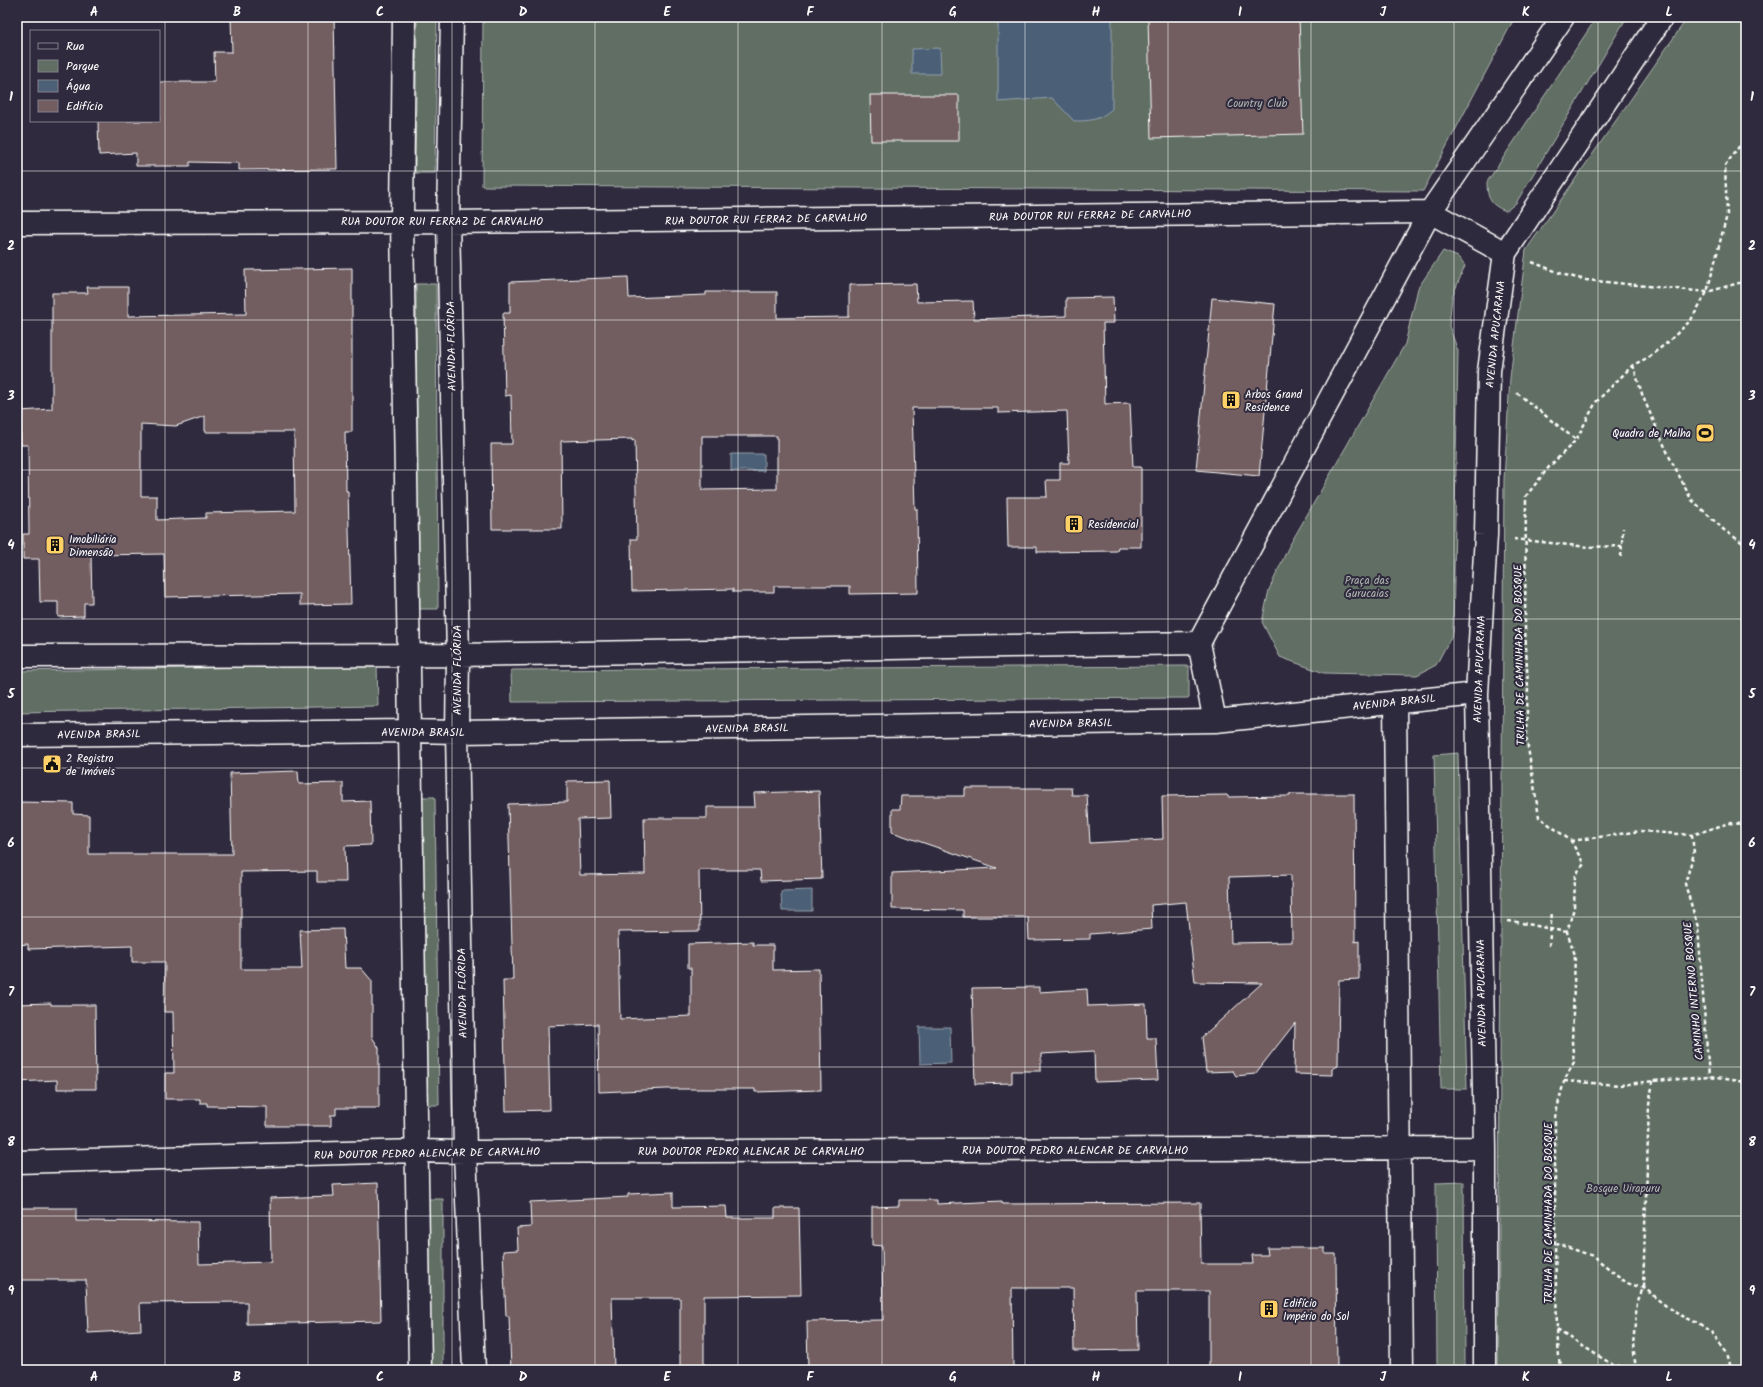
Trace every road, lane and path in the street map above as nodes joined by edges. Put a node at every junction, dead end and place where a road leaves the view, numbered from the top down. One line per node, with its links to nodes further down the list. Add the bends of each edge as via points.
1 (404, 17): 7 (street)
2 (452, 17): 8 (street, AVENIDA FLÓRIDA)
3 (1563, 17): 6 (street)
4 (1662, 17): 10 (street, AVENIDA APUCARANA)
5 (1746, 137): 12 (path, TRILHA DE CAMINHADA DO BOSQUE, via 1725,166 1727,215)
6 (1430, 212): 8 (street, RUA DOUTOR RUI FERRAZ DE CARVALHO); 10 (street, RUA DOUTOR RUI FERRAZ DE CARVALHO); 21 (street)
7 (402, 221): 8 (street, RUA DOUTOR RUI FERRAZ DE CARVALHO); 9 (street, RUA DOUTOR RUI FERRAZ DE CARVALHO); 22 (street)
8 (448, 222): 23 (street, AVENIDA FLÓRIDA)
9 (17, 223)
10 (1505, 253): 12 (path, via 1586,280); 14 (street, AVENIDA APUCARANA)
11 (1746, 281): 12 (path)
12 (1707, 292): 13 (path, TRILHA DE CAMINHADA DO BOSQUE, via 1691,320 1667,343)
13 (1633, 365): 15 (path, TRILHA DE CAMINHADA DO BOSQUE, via 1596,402); 18 (path, via 1646,403 1691,499 1724,530)
14 (1489, 371): 15 (path); 25 (street, AVENIDA APUCARANA, via 1486,535)
15 (1576, 440): 17 (path, TRILHA DE CAMINHADA DO BOSQUE, via 1526,496)
16 (1622, 528): 19 (path)
17 (1525, 540): 19 (path, via 1588,547); 33 (path, TRILHA DE CAMINHADA DO BOSQUE, via 1528,688 1526,735 1539,817)
18 (1746, 545)
19 (1622, 546): 20 (path)
20 (1621, 557)
21 (1199, 643): 23 (street); 27 (street)
22 (410, 654): 23 (street); 24 (street); 28 (street)
23 (458, 655): 29 (street, AVENIDA FLÓRIDA)
24 (17, 656)
25 (1476, 694): 26 (street, AVENIDA BRASIL); 35 (street, AVENIDA APUCARANA)
26 (1395, 702): 27 (street, AVENIDA BRASIL); 43 (street)
27 (1215, 720): 29 (street, AVENIDA BRASIL)
28 (410, 731): 29 (street, AVENIDA BRASIL); 30 (street, AVENIDA BRASIL); 45 (street)
29 (457, 732): 46 (street, AVENIDA FLÓRIDA)
30 (17, 735)
31 (1746, 824): 32 (path, via 1729,824)
32 (1692, 835): 33 (path, via 1640,831); 39 (path, CAMINHO INTERNO BOSQUE, via 1694,853 1685,884 1698,927)
33 (1571, 841): 37 (path, TRILHA DE CAMINHADA DO BOSQUE, via 1584,864 1575,875 1574,908)
34 (1552, 912): 36 (path)
35 (1480, 918): 36 (path, via 1525,923); 44 (street, AVENIDA APUCARANA)
36 (1551, 930): 37 (path); 38 (path)
37 (1567, 932): 40 (path, TRILHA DE CAMINHADA DO BOSQUE, via 1575,955 1572,1042 1574,1062)
38 (1549, 946)
39 (1709, 1077): 41 (path); 42 (path)
40 (1564, 1081): 41 (path, via 1620,1085); 48 (path, TRILHA DE CAMINHADA DO BOSQUE, via 1555,1117)
41 (1653, 1081): 49 (path, via 1649,1105)
42 (1746, 1082)
43 (1399, 1148): 44 (street, RUA DOUTOR PEDRO ALENCAR DE CARVALHO); 46 (street, RUA DOUTOR PEDRO ALENCAR DE CARVALHO); 53 (street)
44 (1485, 1148): 54 (street, AVENIDA APUCARANA)
45 (417, 1151): 46 (street, RUA DOUTOR PEDRO ALENCAR DE CARVALHO); 47 (street, RUA DOUTOR PEDRO ALENCAR DE CARVALHO); 51 (street)
46 (465, 1152): 52 (street, AVENIDA FLÓRIDA)
47 (17, 1162)
48 (1555, 1243): 49 (path, via 1593,1256 1627,1283); 50 (path, TRILHA DE CAMINHADA DO BOSQUE)
49 (1643, 1288): 56 (path, via 1637,1303 1634,1345); 57 (path, via 1674,1312 1697,1323 1712,1334 1727,1354)
50 (1557, 1330): 55 (path, TRILHA DE CAMINHADA DO BOSQUE); 56 (path, via 1613,1365)
51 (420, 1370)
52 (474, 1370)
53 (1402, 1370)
54 (1485, 1370)
55 (1560, 1370)
56 (1637, 1370)
57 (1729, 1370)

